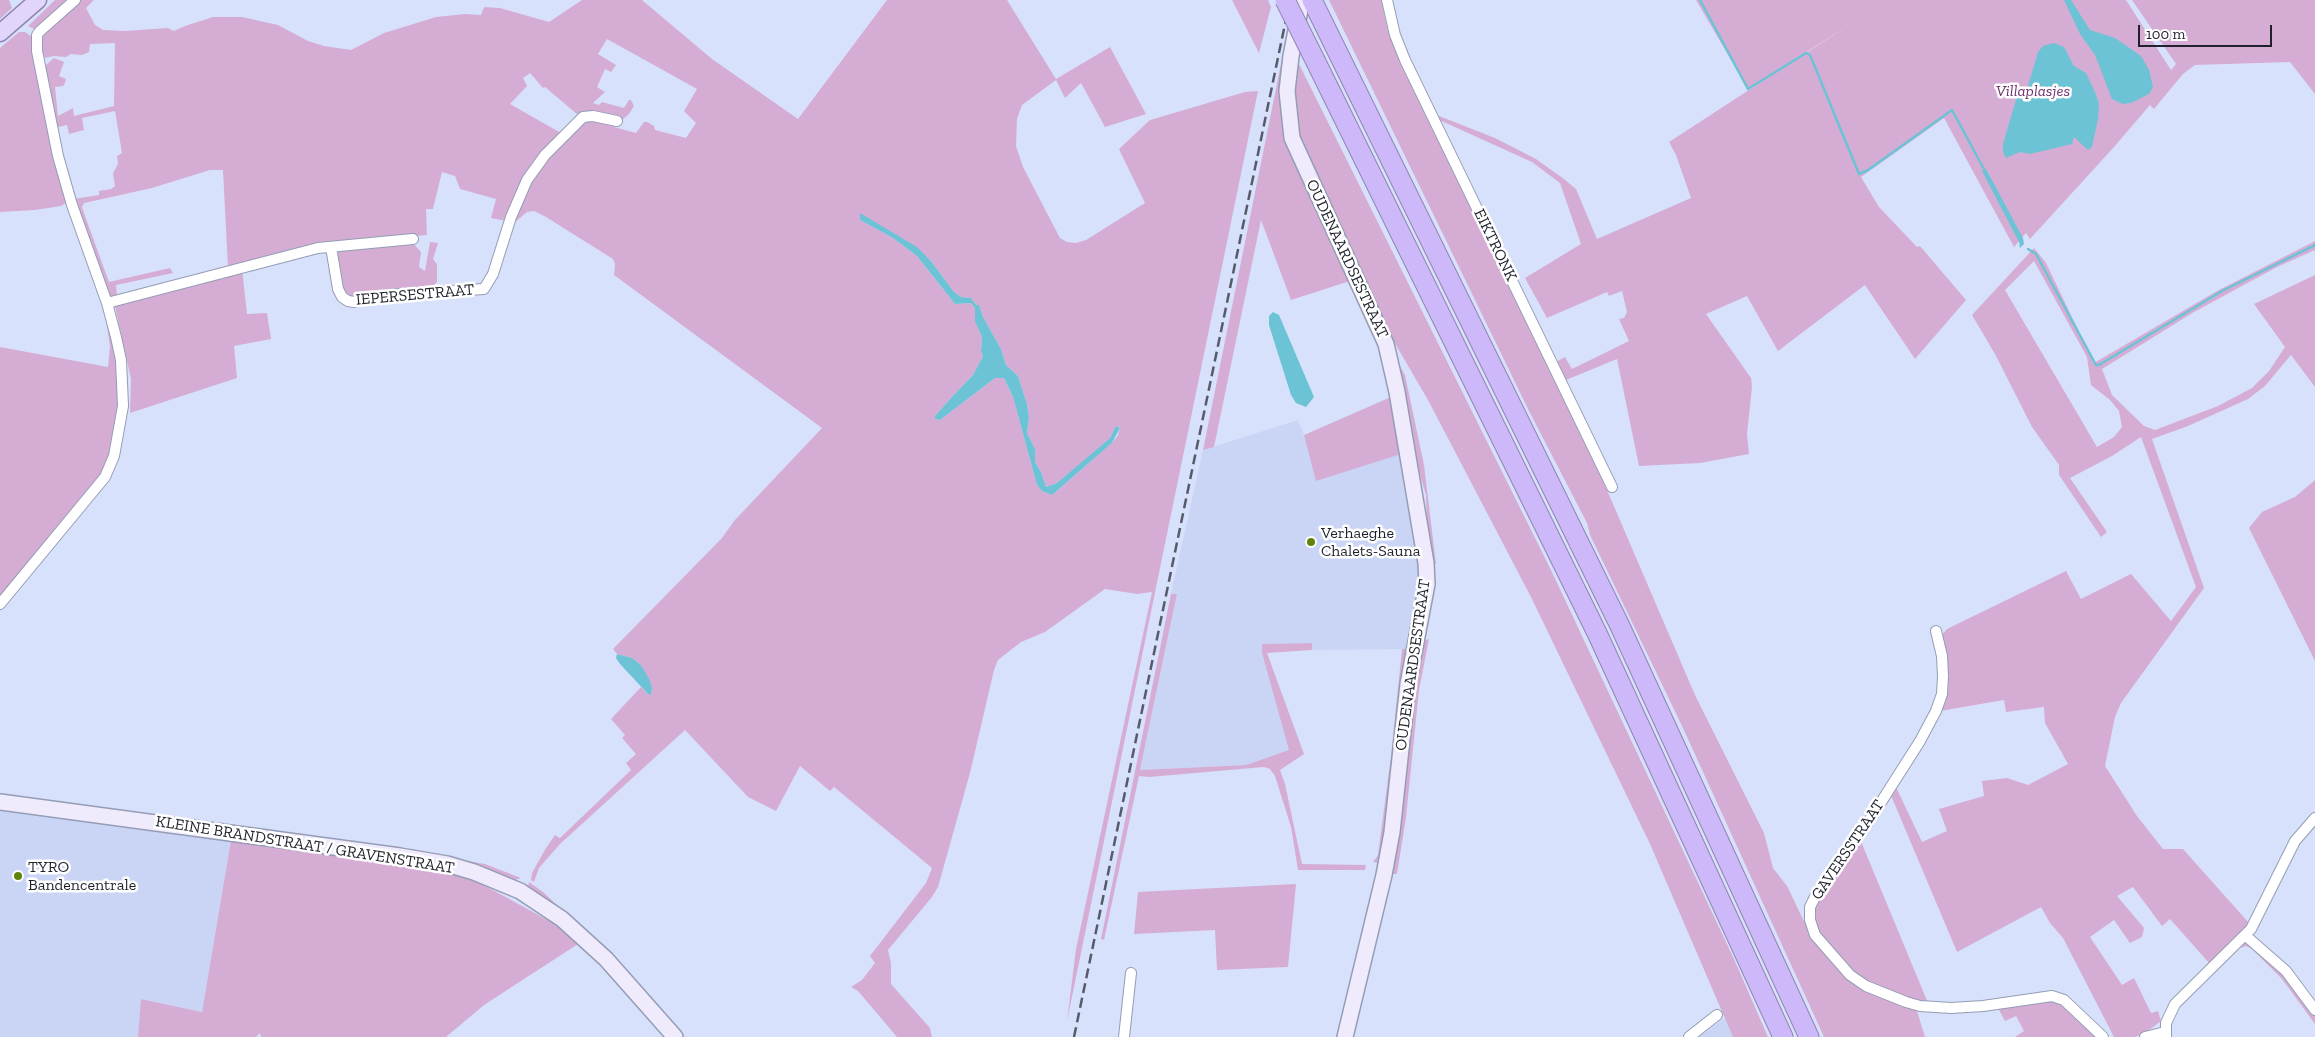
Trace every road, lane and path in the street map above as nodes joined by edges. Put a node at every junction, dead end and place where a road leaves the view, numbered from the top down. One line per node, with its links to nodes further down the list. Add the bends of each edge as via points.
1 (38, 0): 7 (main road)
2 (75, 0): 11 (street, via 37,35 37,51 58,156)
3 (1285, 0): 26 (highway, bridge, via 1597,633)
4 (1302, 0): 24 (street, OUDENAARDSESTRAAT, via 1287,91 1292,138 1386,344 1397,392 1427,584 1408,684 1397,797 1384,875)
5 (1312, 0): 27 (highway, via 1618,624)
6 (1388, 0): 12 (street, EIKTRONK, via 1395,36 1405,60)
7 (0, 33)
8 (617, 121): 10 (street, IEPERSESTRAAT, via 583,117 545,155 527,180 493,274 484,289 394,294 348,301 338,289)
9 (413, 239): 10 (street)
10 (331, 247): 11 (street, via 266,260)
11 (107, 303): 13 (street, via 121,360 123,384 121,424 111,465 95,491)
12 (1612, 487)
13 (0, 604)
14 (1936, 631): 28 (street, GAVERSSTRAAT, via 1943,676 1942,694 1936,711 1875,811 1816,895 1810,907 1815,935 1850,975 1866,986 1899,999 1920,1006 1950,1008 2052,996 2064,1000)
15 (0, 802): 22 (street, KLEINE BRANDSTRAAT / GRAVENSTRAAT, via 391,855 474,872 520,891 562,919 606,959)
16 (2315, 818): 17 (street, via 2296,841)
17 (2246, 936): 19 (street, via 2286,971); 21 (street, via 2175,1004)
18 (1131, 973): 23 (street)
19 (2315, 1010)
20 (1717, 1015): 25 (street)
21 (2165, 1035): 29 (street)
22 (675, 1037)
23 (1124, 1037)
24 (1345, 1037)
25 (1689, 1037)
26 (1783, 1037)
27 (1809, 1037)
28 (2103, 1037)
29 (2145, 1037)

